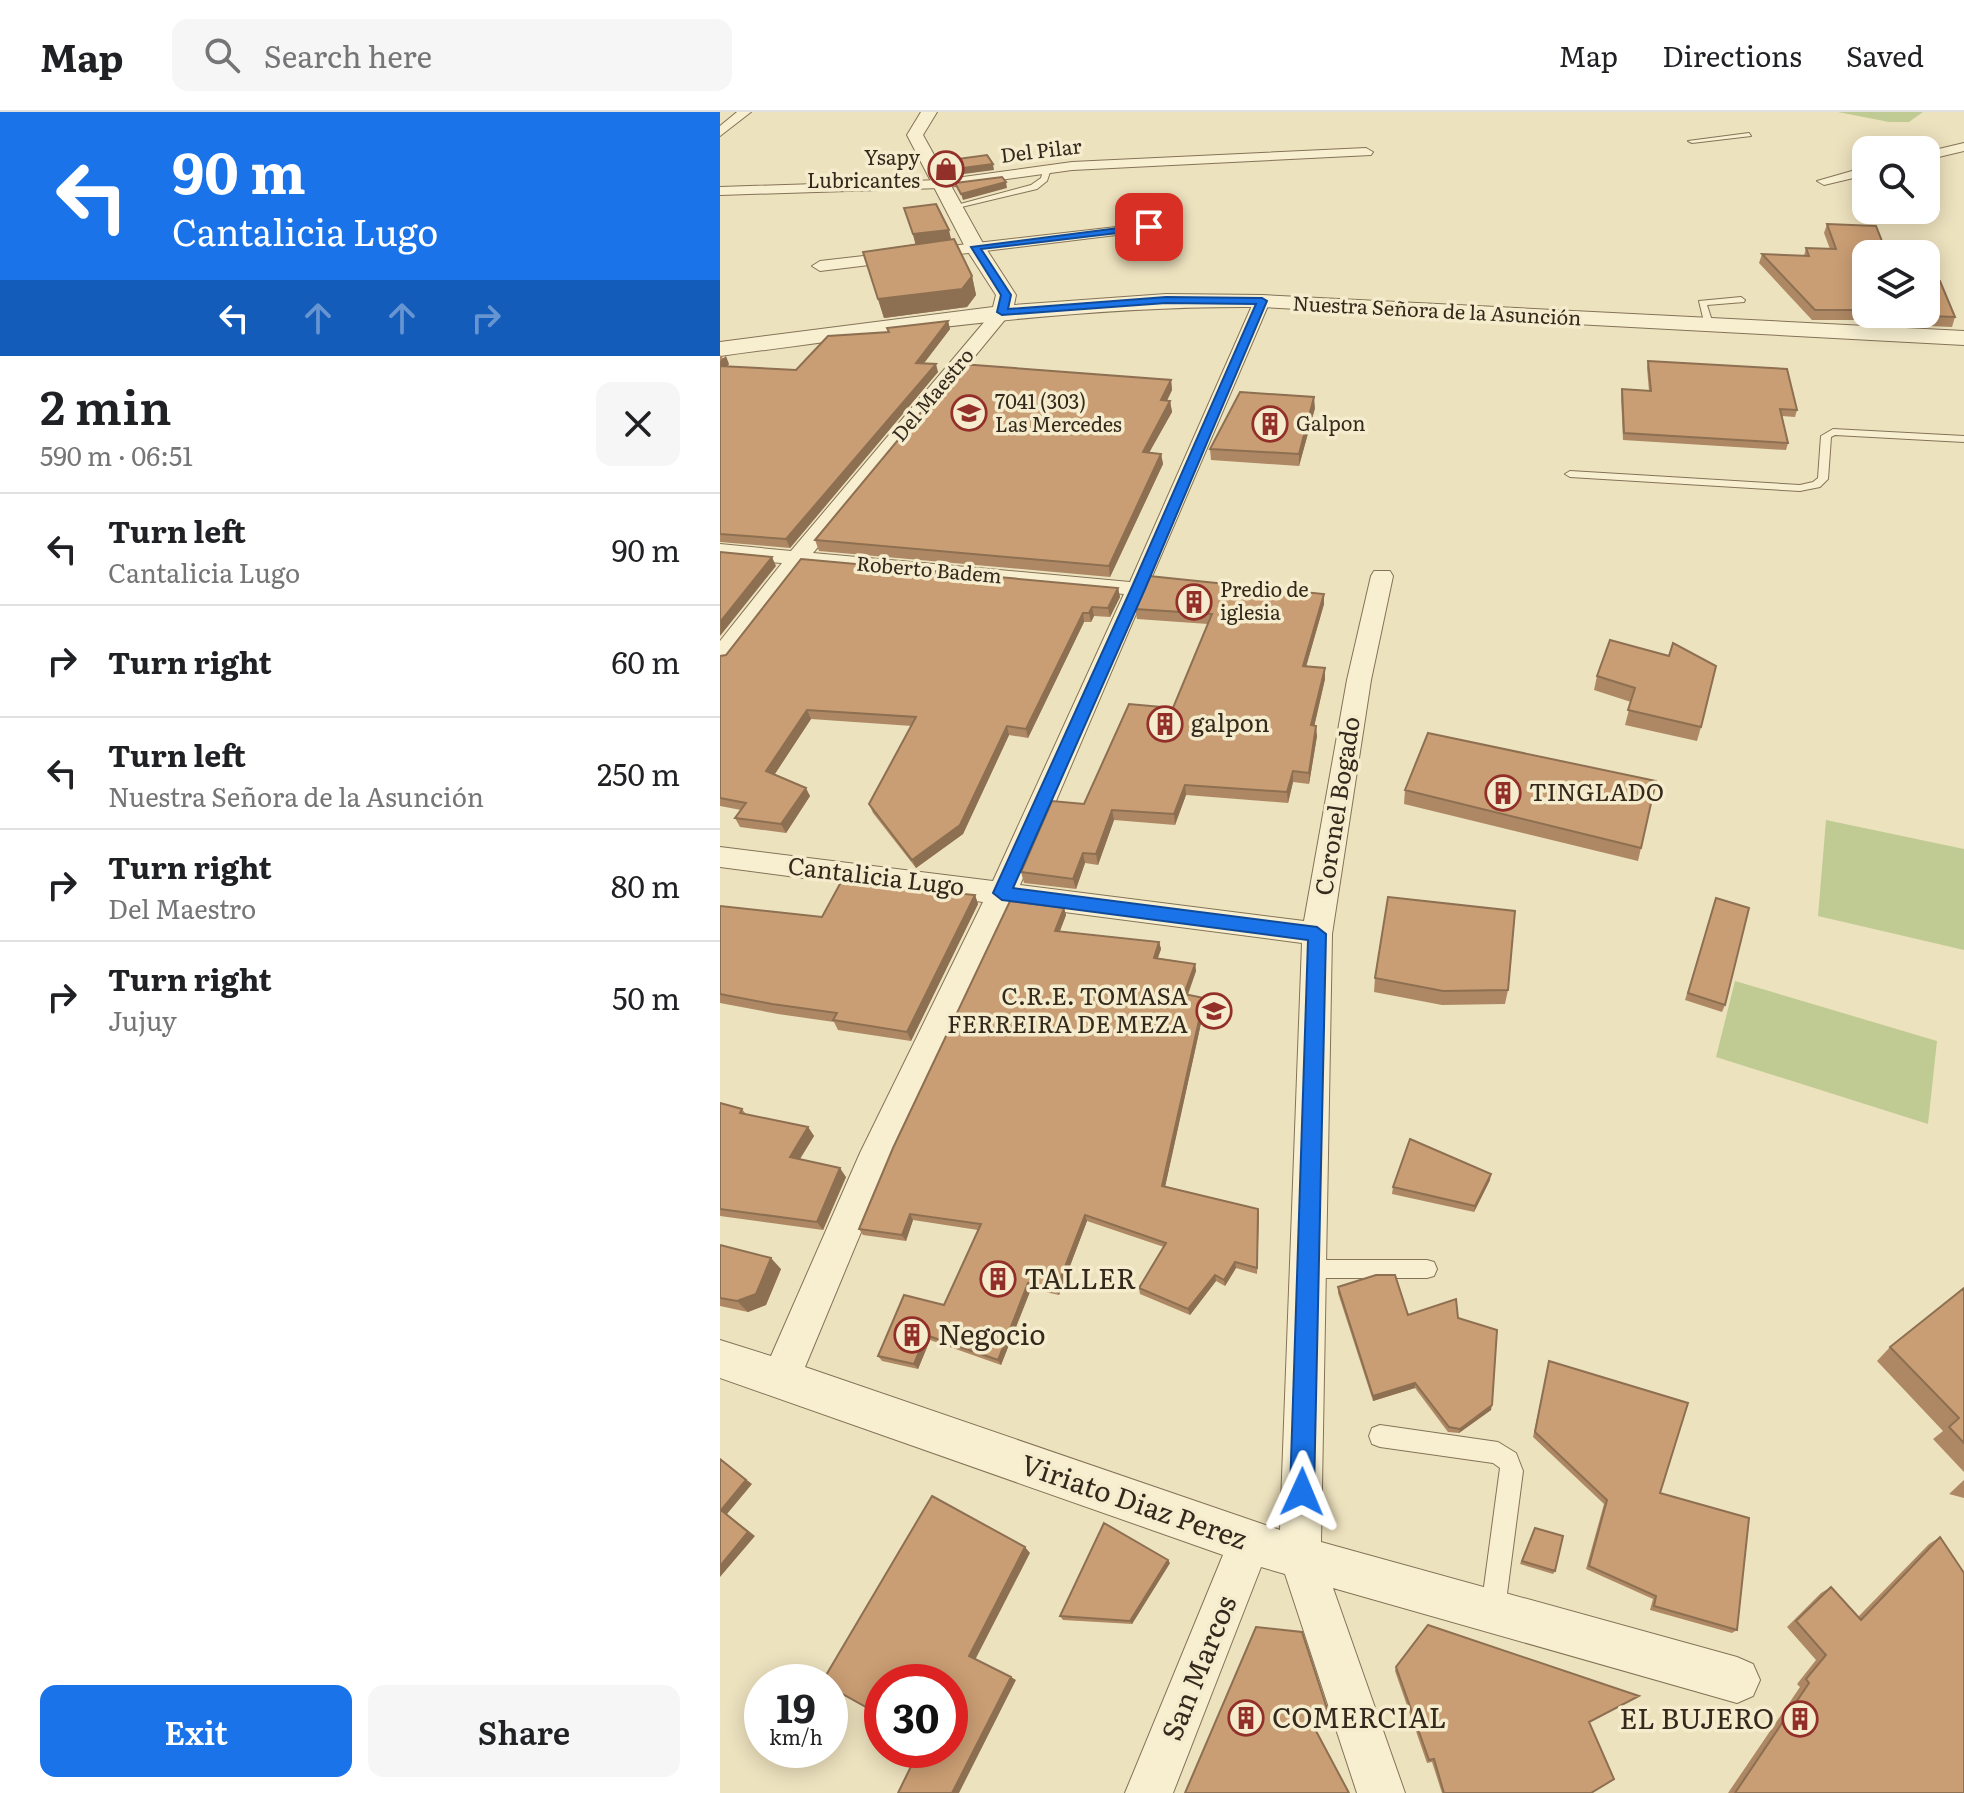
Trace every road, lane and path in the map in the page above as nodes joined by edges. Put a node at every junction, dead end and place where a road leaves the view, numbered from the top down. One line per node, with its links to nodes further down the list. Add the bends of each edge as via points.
1 (745, 112): 3 (street)
2 (929, 112): 12 (street, via 915,135)
3 (720, 132)
4 (1749, 135): 5 (lane)
5 (1692, 141)
6 (1964, 147): 8 (street)
7 (1366, 152): 9 (street, Del Pilar)
8 (1940, 153)
9 (1047, 169): 12 (street, Del Pilar); 14 (lane, via 1034,187)
10 (1852, 174): 11 (street)
11 (1824, 181)
12 (941, 184): 13 (street, Del Pilar); 14 (street)
13 (720, 191)
14 (953, 207): 16 (street)
15 (1177, 224): 16 (street)
16 (975, 247): 17 (street); 20 (street, via 1006,295)
17 (820, 266)
18 (1741, 300): 21 (lane, via 1702,303)
19 (1262, 301): 20 (street, Nuestra Señora de la Asunción, via 1166,300); 21 (street, Nuestra Señora de la Asunción); 29 (street)
20 (1002, 312): 23 (street, Nuestra Señora de la Asunción); 27 (street, Del Maestro)
21 (1708, 324): 22 (street, Nuestra Señora de la Asunción)
22 (1964, 338)
23 (720, 349)
24 (1964, 439): 25 (lane, via 1833,432 1824,444 1823,479 1800,488)
25 (1570, 474)
26 (720, 551): 27 (street, Roberto Badem)
27 (797, 558): 29 (street, Roberto Badem); 30 (street, Del Maestro)
28 (1382, 576): 33 (street, Coronel Bogado, via 1359,680)
29 (1138, 589): 32 (street)
30 (720, 657)
31 (720, 857): 32 (street, Cantalicia Lugo)
32 (1002, 893): 33 (street, Cantalicia Lugo); 37 (street, via 877,1153)
33 (1317, 934): 34 (street, Coronel Bogado)
34 (1308, 1269): 35 (lane); 40 (street, Coronel Bogado)
35 (1427, 1269)
36 (720, 1359): 37 (street, Viriato Diaz Perez)
37 (781, 1378): 39 (street, Viriato Diaz Perez)
38 (1380, 1436): 41 (lane, via 1498,1453 1508,1461 1512,1471)
39 (1249, 1543): 40 (street, Viriato Diaz Perez); 43 (street, San Marcos)
40 (1300, 1555): 41 (street, Viriato Diaz Perez); 44 (street, Coronel Bogado)
41 (1493, 1611): 42 (street, Viriato Diaz Perez)
42 (1737, 1680)
43 (1149, 1793)
44 (1381, 1793)

